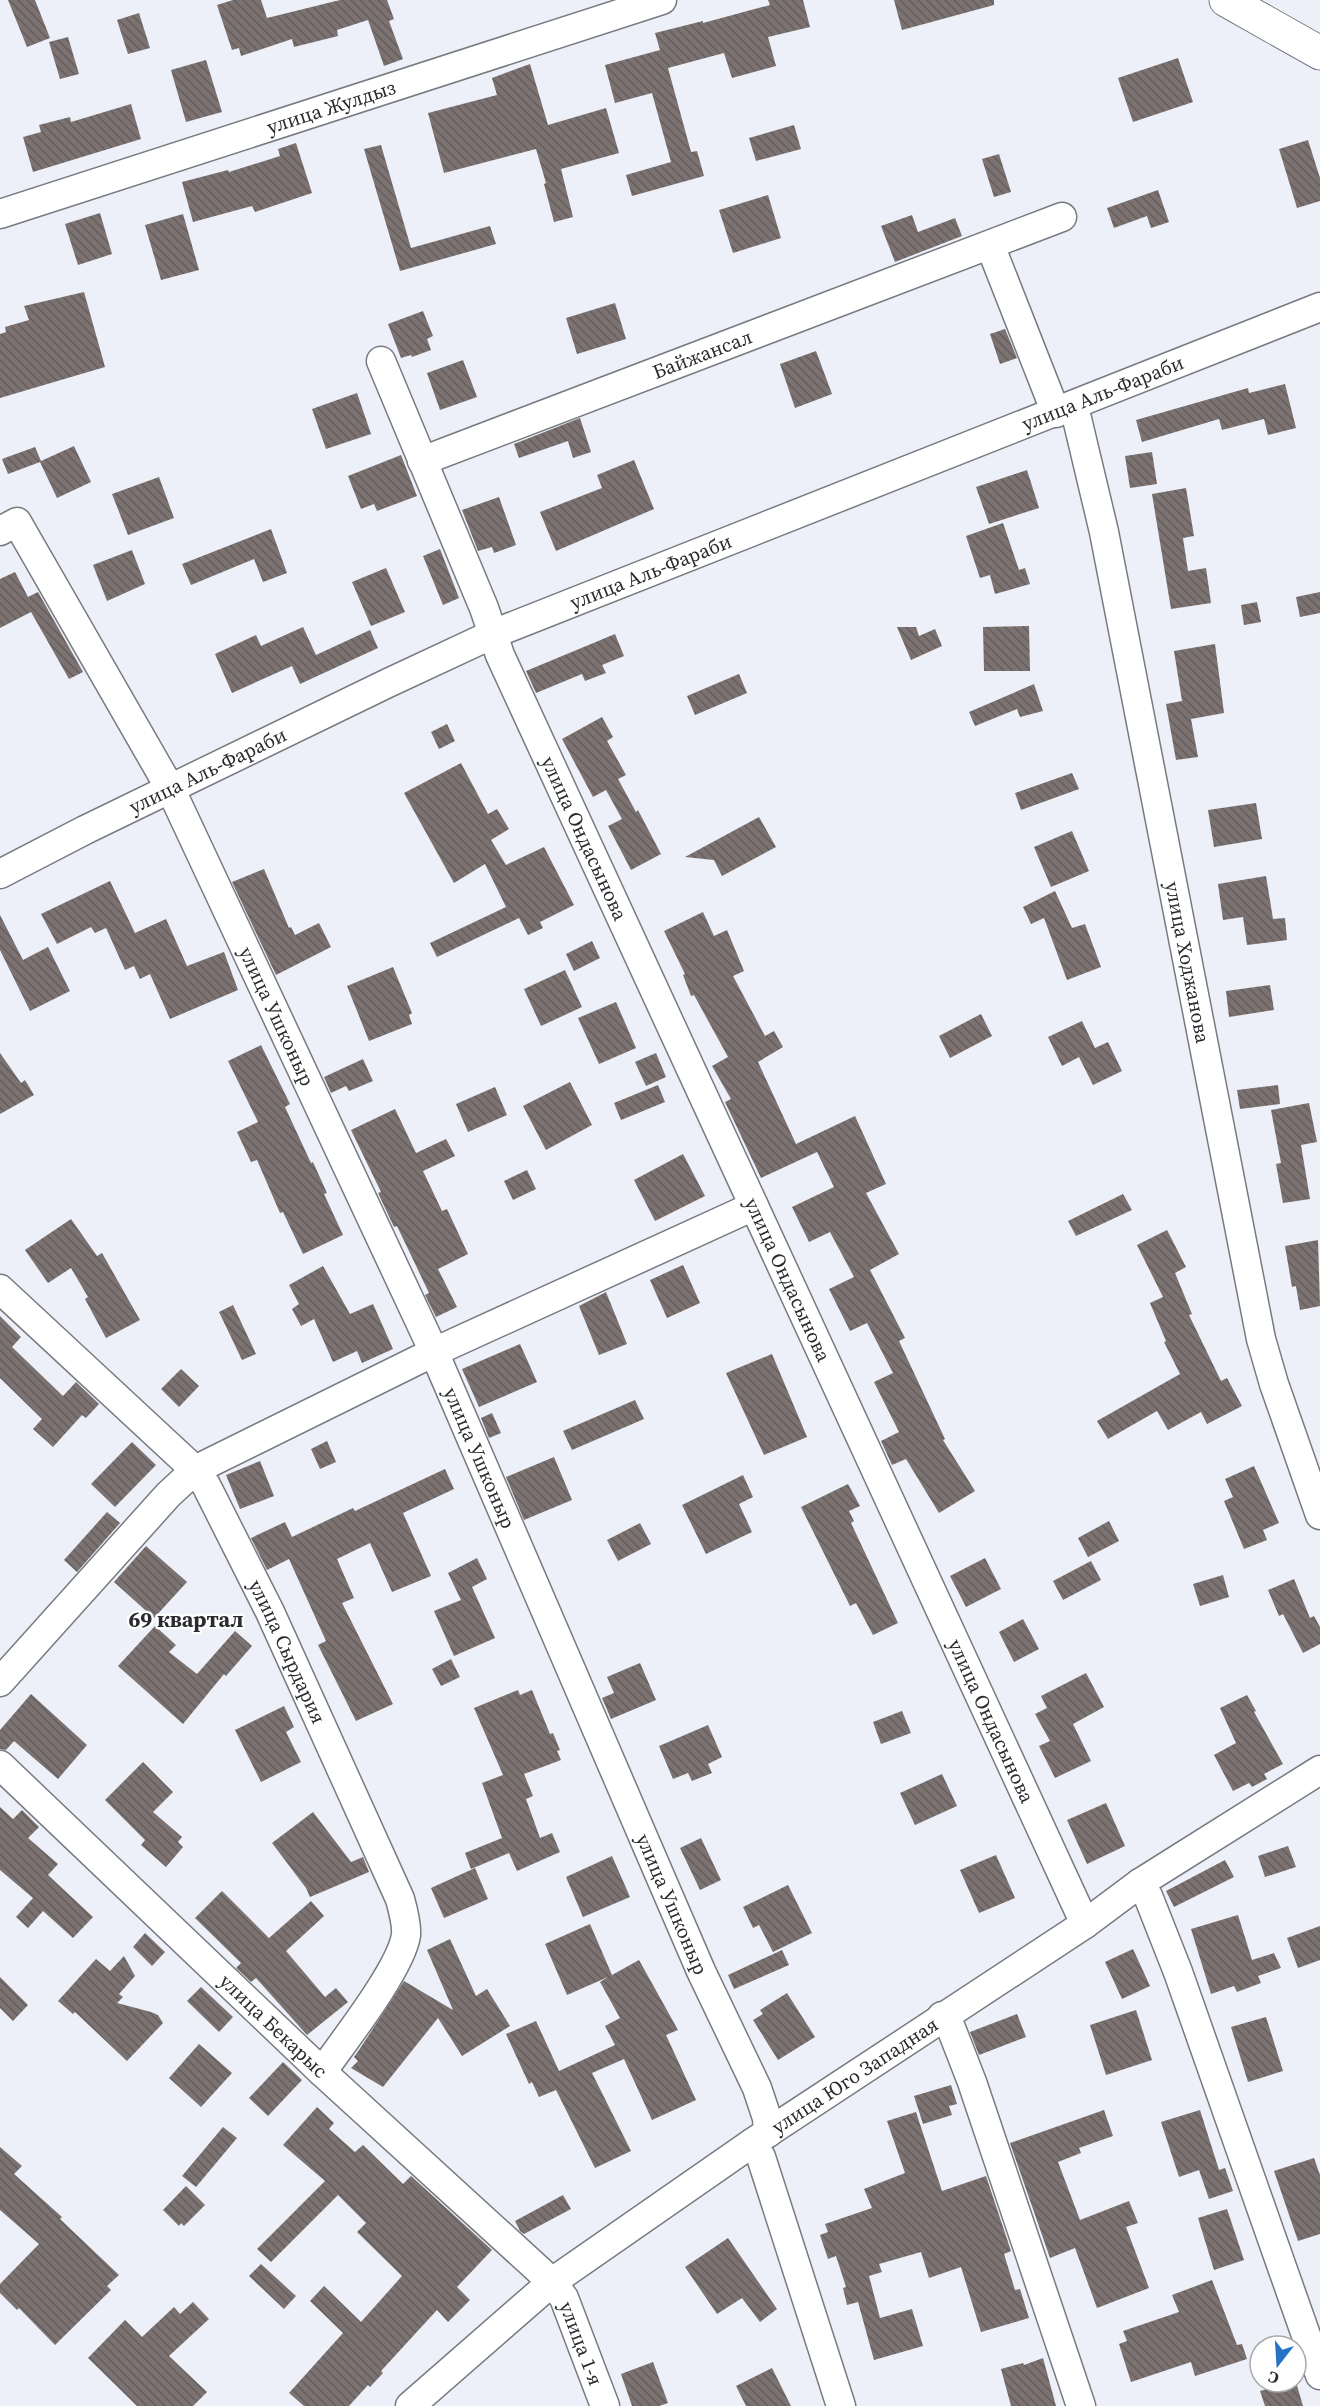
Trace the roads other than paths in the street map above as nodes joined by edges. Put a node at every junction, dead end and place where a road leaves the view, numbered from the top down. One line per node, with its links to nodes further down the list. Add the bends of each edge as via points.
1 (662, 0): 4 (street, улица Жулдыз)
2 (1226, 0): 3 (main road)
3 (1313, 43)
4 (0, 214)
5 (1062, 217): 6 (street, Байжансал)
6 (990, 245): 9 (street); 10 (street, Байжансал)
7 (1320, 307): 9 (street, улица Аль-Фараби)
8 (381, 361): 10 (street)
9 (1065, 409): 12 (street, улица Аль-Фараби); 19 (street, улица Ходжанова, via 1104,532 1261,1339)
10 (422, 461): 12 (street)
11 (0, 531): 13 (street, улица Ушконыр, via 17,522)
12 (493, 634): 13 (street, улица Аль-Фараби); 15 (street, улица Ондасынова)
13 (171, 790): 14 (street, улица Аль-Фараби); 17 (street, улица Ушконыр)
14 (0, 874)
15 (754, 1206): 17 (street); 24 (street, улица Ондасынова)
16 (0, 1289): 18 (street, улица Сырдария)
17 (434, 1352): 18 (street); 27 (street, улица Ушконыр, via 701,1971 757,2088 767,2118)
18 (195, 1470): 20 (street); 26 (street, улица Сырдария, via 270,1612 400,1899 405,1918 406,1935 400,1954)
19 (1320, 1515)
20 (0, 1682)
21 (0, 1765): 26 (street, улица Бекарыс)
22 (1320, 1770): 23 (street, улица Юго Западная)
23 (1140, 1883): 24 (street, улица Юго Западная); 29 (street, via 1178,1972)
24 (1084, 1924): 25 (street, улица Юго Западная)
25 (942, 2016): 27 (street, улица Юго Западная); 33 (street, via 951,2028 972,2082)
26 (322, 2072): 28 (street, улица Бекарыс)
27 (760, 2138): 28 (street, улица Юго Западная); 32 (street, улица Ушконыр, via 764,2168)
28 (552, 2282): 30 (street, улица Юго Западная); 31 (street, улица 1-я, via 564,2298)
29 (1320, 2375)
30 (410, 2406)
31 (605, 2406)
32 (841, 2406)
33 (1081, 2406)

